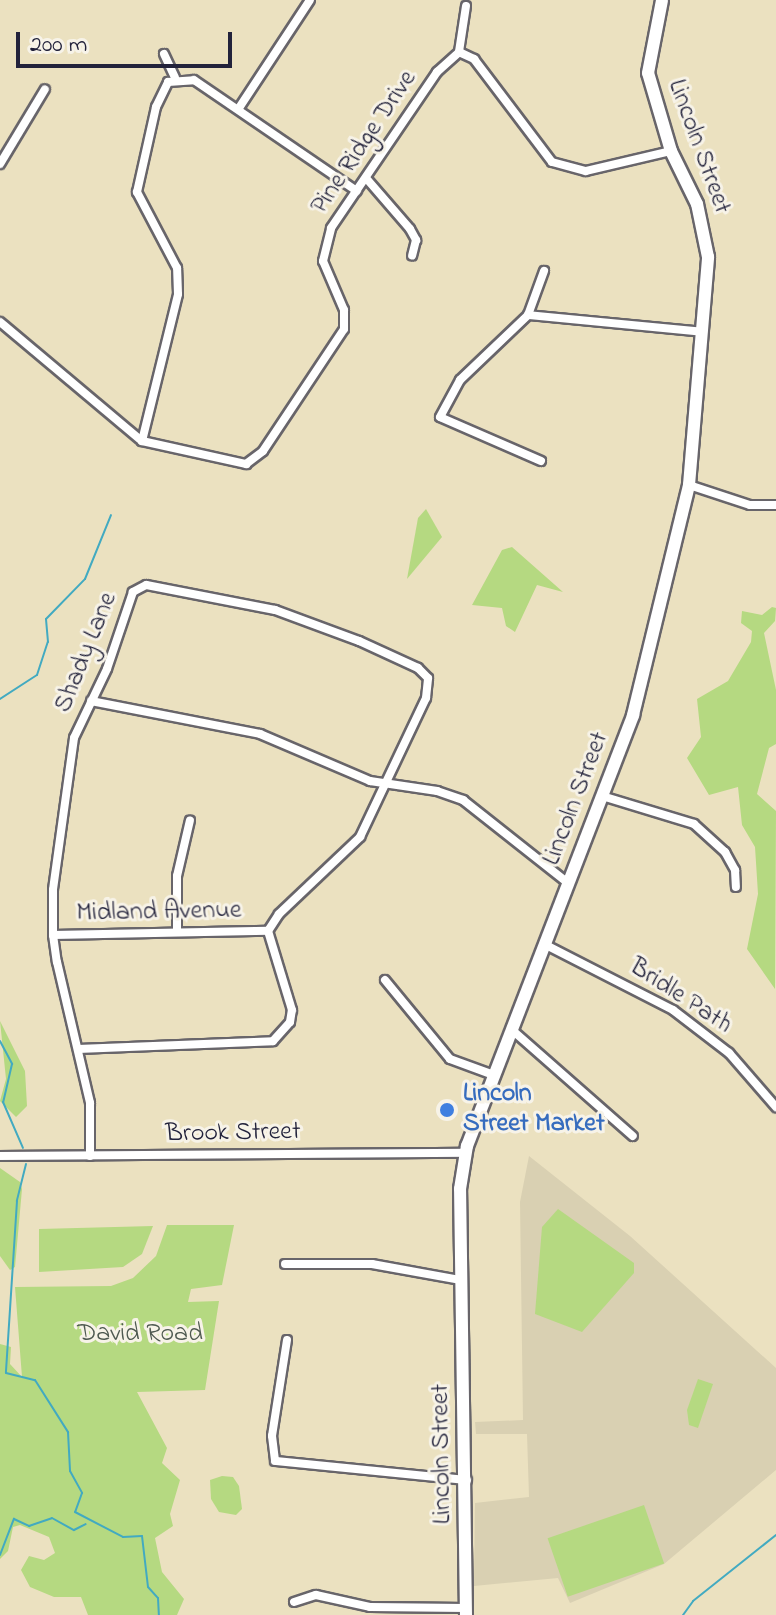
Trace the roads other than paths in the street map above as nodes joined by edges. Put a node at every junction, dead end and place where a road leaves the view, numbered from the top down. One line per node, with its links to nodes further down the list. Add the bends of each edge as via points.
1 (310, 0): 8 (street)
2 (662, 0): 9 (main road, Lincoln Street, via 648,73)
3 (466, 6): 4 (street)
4 (459, 52): 9 (street, via 474,59 534,145 563,169 615,166); 11 (street, Pine Ridge Drive, via 449,56)
5 (164, 54): 6 (street)
6 (175, 78): 8 (street, via 194,80); 18 (street, via 161,92 137,185 139,201 179,275)
7 (45, 89): 10 (street)
8 (239, 108): 12 (street)
9 (671, 151): 17 (main road, Lincoln Street, via 697,204 706,240)
10 (0, 164)
11 (366, 178): 12 (street, Pine Ridge Drive); 13 (street, via 410,229 416,240)
12 (357, 191): 18 (street, Pine Ridge Drive, via 331,228 323,252 344,310 344,329 263,451 246,464 228,464)
13 (412, 256)
14 (544, 271): 15 (street)
15 (528, 315): 17 (street); 19 (street, via 460,380 440,417)
16 (0, 322): 18 (street, Pine Ridge Drive)
17 (703, 332): 20 (main road, Lincoln Street)
18 (142, 441)
19 (541, 461)
20 (689, 485): 21 (street, via 750,505); 24 (main road, Lincoln Street, via 650,662)
21 (776, 505)
22 (91, 701): 23 (street, via 260,734); 23 (street, Shady Lane, via 107,669 128,599 141,586 275,610 371,647 418,668 428,678 426,698 399,760); 30 (street, Shady Lane, via 69,761)
23 (382, 784): 26 (street, via 463,800); 28 (street, Midland Avenue, via 360,837 279,914)
24 (602, 796): 26 (main road, Lincoln Street); 27 (street, via 694,824 725,852 735,870)
25 (190, 820): 29 (street, via 177,876)
26 (568, 883): 31 (main road, Lincoln Street)
27 (736, 887)
28 (268, 931): 29 (street, Midland Avenue); 34 (street, via 292,1010 290,1022 273,1041)
29 (177, 932): 30 (street, Midland Avenue)
30 (53, 935): 34 (street, Shady Lane)
31 (544, 944): 33 (main road, Lincoln Street); 36 (street, Bridle Path, via 673,1010 729,1053)
32 (385, 980): 35 (street, via 450,1059)
33 (510, 1028): 35 (main road, Lincoln Street); 37 (street)
34 (78, 1049): 40 (street, Shady Lane, via 90,1103)
35 (491, 1074): 38 (main road, Lincoln Street)
36 (776, 1107)
37 (633, 1136)
38 (466, 1153): 40 (street, Brook Street); 42 (main road, Lincoln Street, via 460,1189)
39 (0, 1156): 40 (street, Brook Street)
40 (90, 1156)
41 (285, 1264): 42 (street, via 372,1264)
42 (460, 1280): 44 (main road, Lincoln Street)
43 (287, 1340): 44 (street, via 272,1436 275,1461)
44 (467, 1480): 46 (main road, Lincoln Street)
45 (294, 1602): 46 (street, via 316,1595 370,1607)
46 (466, 1612)

